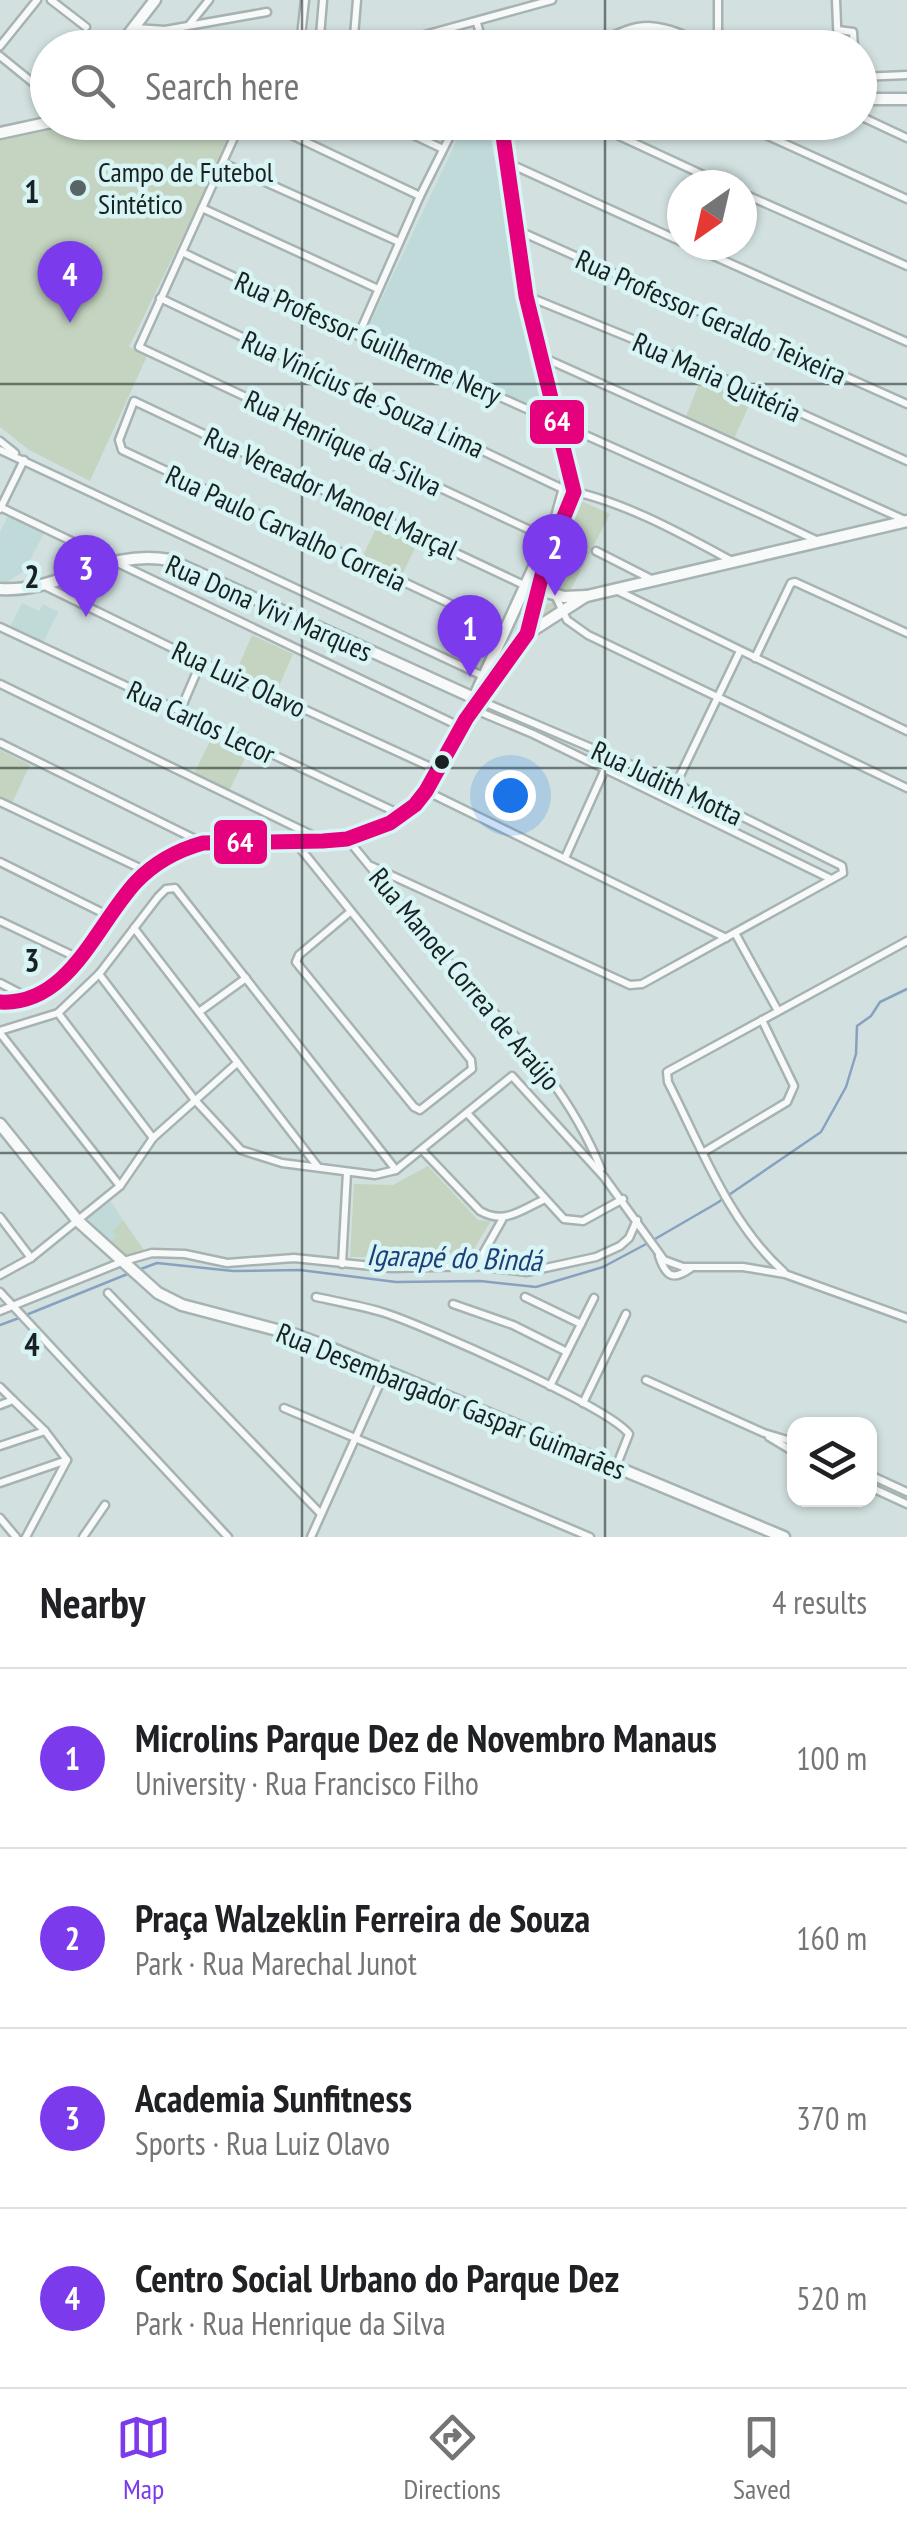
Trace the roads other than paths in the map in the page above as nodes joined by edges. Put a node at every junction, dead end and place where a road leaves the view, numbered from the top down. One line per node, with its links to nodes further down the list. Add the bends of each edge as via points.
1 (37, 0): 25 (street)
2 (51, 0): 14 (street)
3 (155, 0): 15 (street)
4 (209, 0): 13 (street)
5 (305, 0): 16 (street)
6 (323, 0): 17 (street)
7 (357, 0): 18 (street)
8 (552, 0): 12 (street)
9 (718, 0): 23 (street)
10 (836, 0): 24 (street)
11 (267, 12): 13 (street)
12 (477, 22): 19 (street); 20 (street)
13 (188, 26): 15 (street)
14 (86, 27)
15 (134, 28)
16 (302, 30)
17 (320, 30)
18 (354, 30)
19 (446, 30)
20 (479, 30)
21 (627, 30): 22 (street)
22 (664, 30)
23 (718, 30)
24 (838, 30)
25 (0, 46)
26 (0, 56): 29 (street)
27 (907, 75): 28 (street)
28 (877, 76)
29 (30, 80)
30 (877, 99): 31 (street)
31 (907, 99)
32 (30, 124): 34 (street)
33 (877, 124): 35 (street)
34 (0, 130)
35 (907, 138)
36 (233, 140): 45 (street)
37 (302, 140): 47 (street)
38 (424, 140): 43 (street)
39 (448, 140): 43 (street)
40 (502, 140): 44 (street)
41 (627, 140): 46 (street)
42 (775, 140): 49 (street)
43 (443, 149): 47 (street)
44 (505, 162): 51 (street); 52 (street)
45 (223, 163): 50 (street); 53 (street)
46 (692, 170)
47 (420, 196): 53 (street)
48 (757, 200): 56 (street)
49 (907, 200)
50 (202, 208): 54 (street); 57 (street)
51 (516, 230): 58 (street); 63 (street, Rua Professor Geraldo Teixeira)
52 (667, 236)
53 (399, 242): 57 (street)
54 (182, 252): 59 (street); 60 (street, Rua Professor Guilherme Nery)
55 (721, 260): 61 (street)
56 (907, 266)
57 (378, 289): 60 (street)
58 (526, 296): 62 (street); 69 (street, Rua Maria Quitéria)
59 (160, 298): 70 (street, Rua Vinícius de Souza Lima); 73 (street, Rua Henrique da Silva, via 139,347)
60 (358, 336): 64 (street, Rua Professor Guilherme Nery)
61 (907, 342)
62 (539, 355): 64 (street); 72 (street)
63 (907, 404)
64 (556, 423): 70 (street); 74 (street, Rua Professor Guilherme Nery)
65 (0, 441): 68 (street)
66 (0, 450): 68 (street)
67 (122, 450): 80 (street, Rua Vereador Manoel Marçal, via 118,440 134,401); 88 (street, Rua Paulo Carvalho Correia)
68 (24, 460): 71 (street); 96 (street)
69 (907, 461)
70 (570, 491): 73 (street); 77 (street, Rua Vinícius de Souza Lima); 83 (street)
71 (0, 508): 76 (street)
72 (907, 521): 74 (street)
73 (547, 538): 80 (street)
74 (820, 542): 77 (street)
75 (596, 551): 78 (street)
76 (113, 561): 79 (street, Rua Dona Vivi Marques); 99 (street, Rua Dona Vivi Marques, via 133,556 187,566); 101 (street)
77 (732, 561): 78 (street)
78 (652, 580): 82 (street)
79 (42, 584): 81 (street, Rua Dona Vivi Marques); 95 (street, Rua Luiz Olavo)
80 (527, 586): 83 (street); 88 (street)
81 (0, 588)
82 (614, 589): 85 (street); 92 (street)
83 (540, 590): 84 (street); 90 (street)
84 (555, 595): 85 (street); 86 (street)
85 (587, 596): 86 (street)
86 (563, 614): 90 (street); 98 (street, via 588,635)
87 (0, 627): 100 (street, Rua Carlos Lecor)
88 (506, 630): 91 (street)
89 (907, 633): 93 (street, via 792,583)
90 (527, 634): 94 (street)
91 (497, 648): 94 (street); 96 (street)
92 (740, 651): 93 (street); 98 (street)
93 (755, 658): 102 (street)
94 (508, 659): 99 (street)
95 (202, 662): 100 (street); 105 (street, Rua Luiz Olavo)
96 (484, 676): 99 (street)
97 (0, 684): 113 (street)
98 (718, 700): 106 (street); 107 (street)
99 (473, 706): 101 (street); 104 (street, Rua Judith Motta); 106 (street, Rua Judith Motta)
100 (180, 712): 110 (street, Rua Carlos Lecor)
101 (461, 727): 105 (street)
102 (907, 731)
103 (0, 744): 114 (street)
104 (605, 768): 115 (street); 119 (street, Rua Judith Motta)
105 (438, 770): 108 (street)
106 (676, 784): 119 (street, Rua Judith Motta, via 842,866)
107 (907, 788)
108 (426, 790): 110 (street); 115 (street)
109 (0, 802): 118 (street)
110 (402, 815): 111 (street)
111 (347, 839): 113 (street); 117 (street, Rua Manoel Correa de Araújo)
112 (295, 842): 113 (street); 114 (street); 120 (street)
113 (323, 842)
114 (203, 843): 118 (street)
115 (565, 858): 125 (street)
116 (0, 862): 121 (street)
117 (371, 866): 125 (street, via 618,982 642,984); 148 (street, Rua Manoel Correa de Araújo, via 554,1080)
118 (147, 872): 121 (street)
119 (832, 880): 124 (street)
120 (350, 912): 120 (street, via 299,955 299,967 414,1108 423,1109 472,1068 471,1060)
121 (109, 916): 127 (street)
122 (0, 921): 127 (street)
123 (133, 927): 128 (street); 129 (street, via 166,889 180,891); 134 (street)
124 (736, 933): 125 (street); 133 (street)
125 (726, 938)
126 (907, 941): 133 (street)
127 (78, 958): 131 (street, via 58,982)
128 (98, 974): 135 (street); 139 (street)
129 (246, 978): 134 (street); 146 (street)
130 (0, 984): 131 (street)
131 (30, 999): 132 (street)
132 (0, 1002)
133 (778, 1011): 136 (street)
134 (199, 1012): 138 (street)
135 (58, 1013): 137 (street); 142 (street)
136 (762, 1020): 144 (street, via 794,1086 787,1102); 144 (street, via 667,1072)
137 (0, 1032): 149 (street)
138 (237, 1063): 139 (street); 145 (street)
139 (194, 1099): 142 (street); 145 (street, via 241,1150)
140 (467, 1113): 143 (street); 148 (street, via 512,1076); 150 (street)
141 (0, 1124): 155 (street, Rua Desembargador Gaspar Guimarães)
142 (154, 1138): 149 (street)
143 (423, 1152): 146 (street); 154 (street, via 480,1211)
144 (704, 1152): 161 (street, via 755,1244)
145 (319, 1168): 147 (street)
146 (396, 1170): 147 (street)
147 (347, 1172): 158 (street)
148 (604, 1176): 151 (street)
149 (120, 1186): 155 (street)
150 (545, 1199): 151 (street, via 575,1222); 154 (street)
151 (622, 1199): 153 (street)
152 (0, 1217): 156 (street)
153 (637, 1219): 159 (street, via 629,1238 596,1257 527,1272); 161 (street, via 671,1264)
154 (502, 1220): 159 (street)
155 (78, 1222): 156 (street); 157 (street, Rua Desembargador Gaspar Guimarães)
156 (32, 1258): 160 (street)
157 (127, 1264): 158 (street, via 168,1252 227,1263 294,1258); 168 (street); 174 (street, Rua Desembargador Gaspar Guimarães, via 182,1305 296,1335)
158 (342, 1264): 159 (street)
159 (476, 1266)
160 (0, 1274)
161 (786, 1274): 171 (street)
162 (0, 1292): 168 (street)
163 (108, 1293): 196 (street)
164 (316, 1298): 177 (street, via 385,1312)
165 (525, 1298): 172 (street)
166 (594, 1298): 172 (street)
167 (452, 1304): 173 (street)
168 (16, 1309): 169 (street); 202 (street)
169 (0, 1311)
170 (626, 1314): 179 (street)
171 (907, 1318)
172 (581, 1324): 173 (street)
173 (567, 1352): 177 (street)
174 (386, 1372): 184 (street); 189 (street, Rua Desembargador Gaspar Guimarães)
175 (646, 1380): 183 (street)
176 (0, 1386): 178 (street)
177 (550, 1386): 179 (street)
178 (13, 1400): 180 (street); 182 (street)
179 (583, 1403): 189 (street, via 629,1434)
180 (0, 1404)
181 (284, 1408): 184 (street)
182 (44, 1431): 186 (street); 188 (street)
183 (764, 1433): 185 (street); 187 (street)
184 (354, 1438): 196 (street); 204 (street)
185 (787, 1440)
186 (0, 1446)
187 (787, 1448)
188 (67, 1460): 191 (street); 200 (street)
189 (616, 1467): 205 (street, Rua Desembargador Gaspar Guimarães)
190 (877, 1478): 193 (street)
191 (0, 1482)
192 (877, 1489): 194 (street)
193 (907, 1492)
194 (907, 1504)
195 (104, 1505): 201 (street)
196 (320, 1513): 203 (street)
197 (0, 1518): 199 (street)
198 (0, 1528): 199 (street)
199 (14, 1537)
200 (26, 1537)
201 (83, 1537)
202 (228, 1537)
203 (311, 1537)
204 (590, 1537)
205 (784, 1537)

